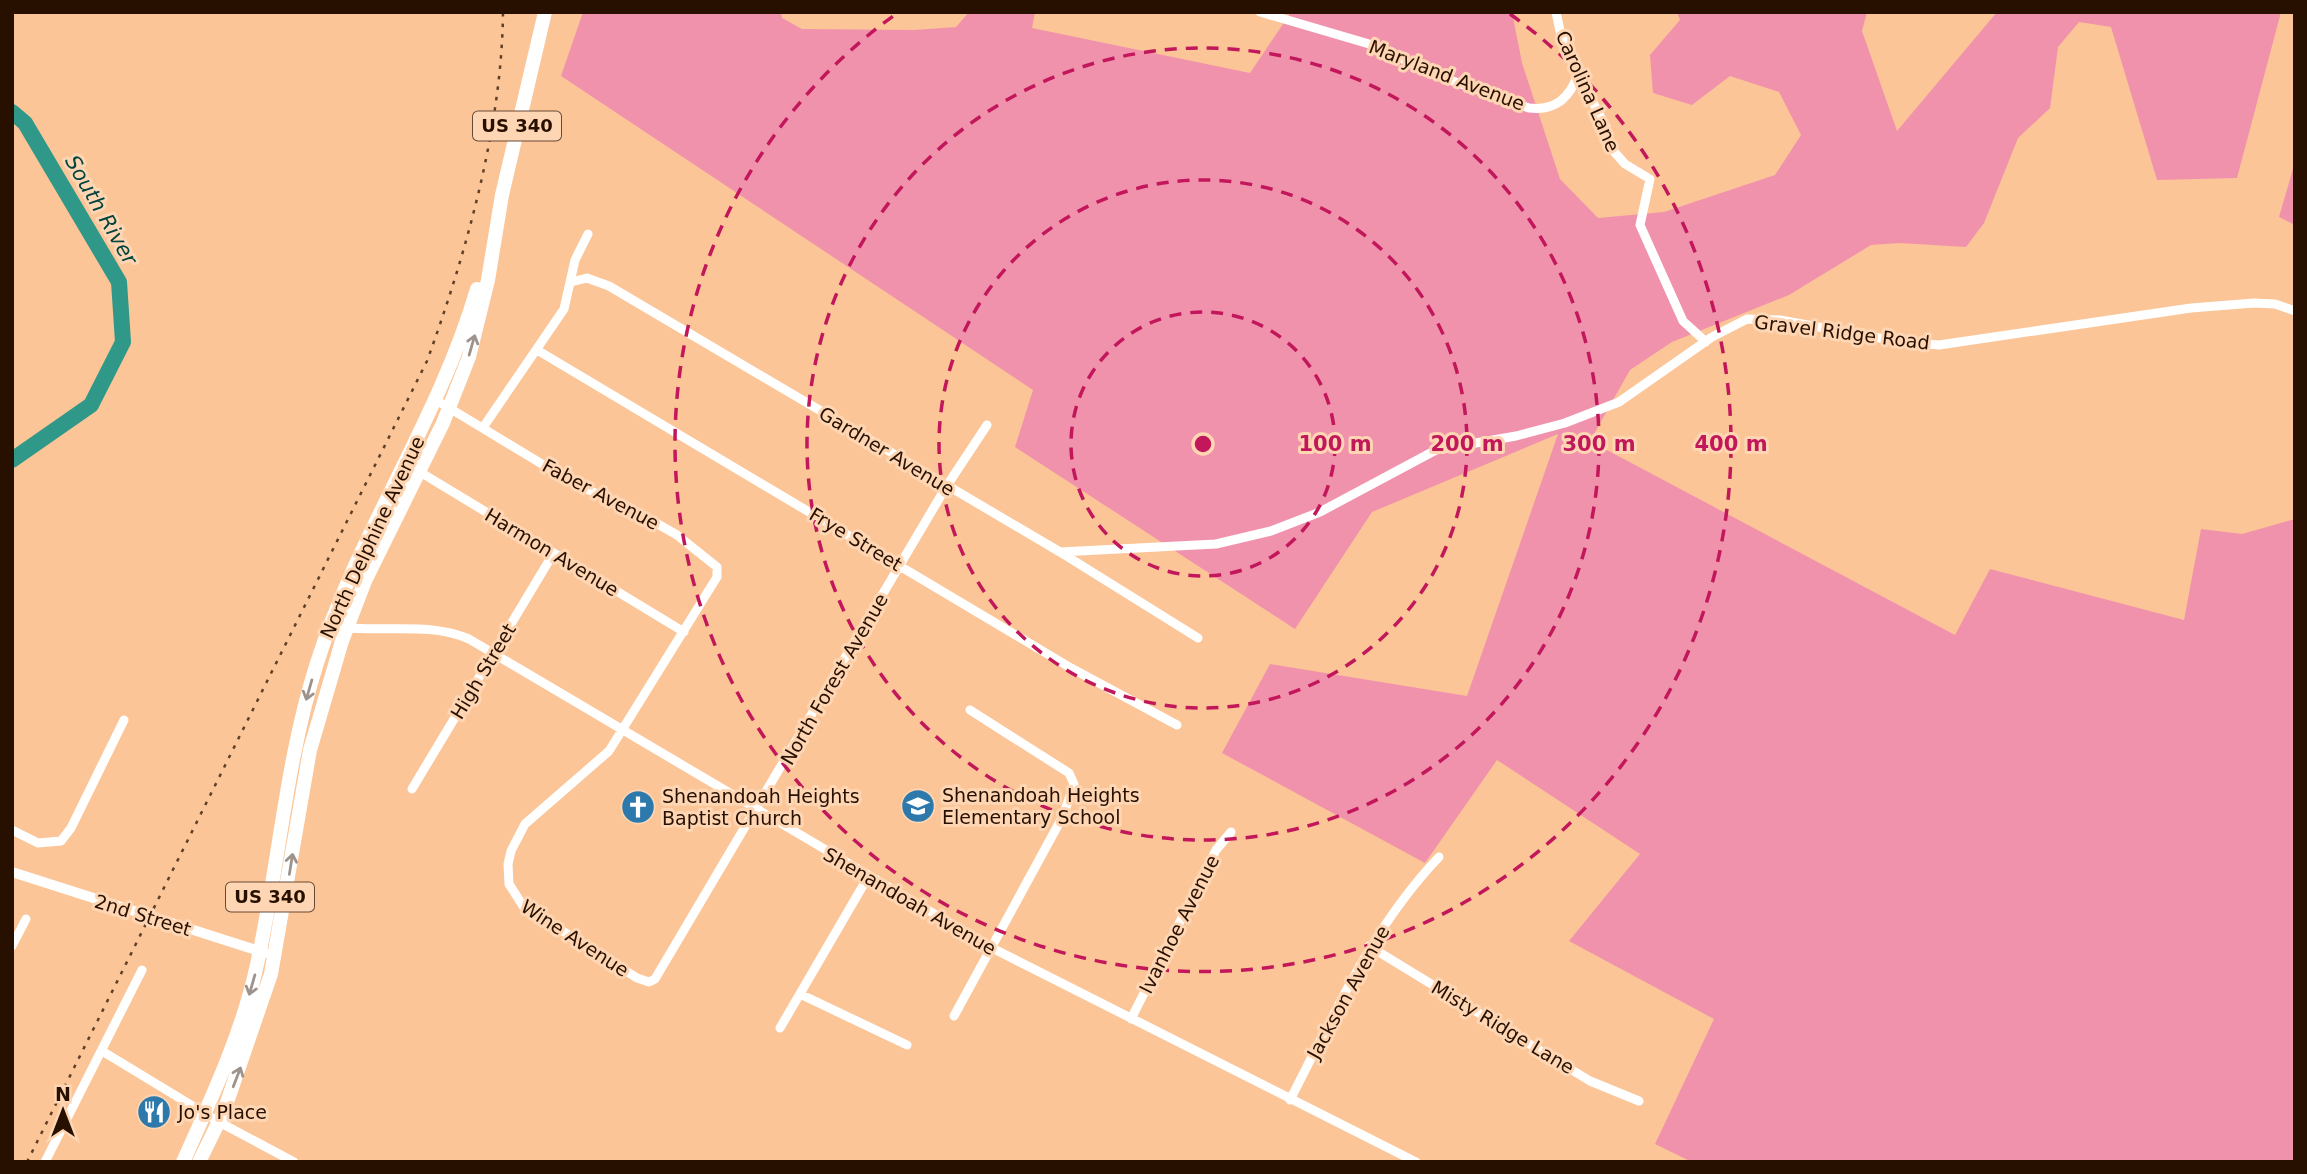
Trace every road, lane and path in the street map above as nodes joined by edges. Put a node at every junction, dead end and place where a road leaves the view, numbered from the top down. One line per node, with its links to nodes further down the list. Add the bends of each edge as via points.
1 (545, 12): 6 (main road, North Delphine Avenue / US 340)
2 (1260, 12): 4 (street, Maryland Avenue, via 1376,46 1433,74 1529,108 1561,102)
3 (1556, 12): 4 (street, Carolina Lane)
4 (1578, 74): 9 (street, Carolina Lane, via 1605,127 1609,146 1625,164 1650,179 1640,225 1683,321)
5 (588, 233): 7 (street)
6 (493, 241): 11 (main road, North Delphine Avenue / US 340); 12 (main road, North Delphine Avenue / US 340, one-way to 6, via 478,324)
7 (571, 282): 10 (street, via 564,309); 16 (street, Gardner Avenue, via 587,278 608,286)
8 (2295, 311): 9 (street, Gravel Ridge Road, via 2254,303 2191,307 1940,345 1747,319)
9 (1706, 342): 17 (street, Gravel Ridge Road, via 1619,401 1565,423 1436,450 1289,525 1240,539)
10 (537, 350): 14 (street); 19 (street, Frye Street)
11 (436, 400): 12 (street, Faber Avenue); 20 (main road, North Delphine Avenue / US 340)
12 (448, 409): 14 (street, Faber Avenue); 15 (main road, North Delphine Avenue / US 340)
13 (987, 425): 16 (street, North Forest Avenue)
14 (484, 426): 22 (street, Faber Avenue, via 575,484 677,535 715,563 717,577)
15 (420, 472): 18 (street, Harmon Avenue); 21 (main road, North Delphine Avenue / US 340)
16 (946, 486): 17 (street, Gardner Avenue); 19 (street, North Forest Avenue)
17 (1060, 552): 23 (street, Gardner Avenue)
18 (553, 554): 22 (street, Harmon Avenue); 24 (street, High Street)
19 (900, 565): 27 (street, Frye Street); 30 (street, North Forest Avenue)
20 (330, 625): 21 (street, Shenandoah Avenue); 40 (main road, North Delphine Avenue / US 340, one-way to 40, via 293,755)
21 (346, 629): 24 (street, Shenandoah Avenue, via 442,630); 41 (main road, North Delphine Avenue / US 340, one-way to 21, via 310,750)
22 (684, 632): 28 (street)
23 (1198, 638)
24 (493, 653): 28 (street, Shenandoah Avenue); 29 (street, High Street)
25 (970, 710): 39 (street, via 1069,774 1074,784 1063,816)
26 (124, 720): 31 (street, via 61,841 38,843)
27 (1177, 725)
28 (623, 731): 30 (street, Shenandoah Avenue); 43 (street, Wine Avenue, via 597,764 534,814 521,830 507,874 517,900 637,978 653,981)
29 (412, 789)
30 (756, 812): 35 (street, Shenandoah Avenue); 43 (street, North Forest Avenue)
31 (12, 830)
32 (1231, 832): 46 (street, Ivanhoe Avenue, via 1216,850)
33 (1438, 857): 38 (street, Jackson Avenue)
34 (12, 872): 40 (street, 2nd Street)
35 (868, 877): 39 (street, Shenandoah Avenue); 44 (street)
36 (26, 919): 37 (street)
37 (12, 946)
38 (1370, 946): 50 (street, Jackson Avenue); 51 (street, Misty Ridge Lane, via 1590,1081)
39 (992, 948): 45 (street); 46 (street, Shenandoah Avenue)
40 (259, 951): 41 (street, 2nd Street); 52 (main road, North Delphine Avenue / US 340, one-way to 52, via 243,1016)
41 (275, 956): 53 (main road, North Delphine Avenue / US 340, one-way to 41, via 247,1052)
42 (142, 970): 49 (street)
43 (660, 970)
44 (800, 994): 47 (street); 48 (street)
45 (954, 1016)
46 (1131, 1019): 50 (street, Shenandoah Avenue)
47 (780, 1028)
48 (907, 1045)
49 (102, 1051): 52 (street); 54 (street)
50 (1290, 1100): 58 (street, Shenandoah Avenue)
51 (1639, 1101)
52 (205, 1112): 53 (street); 55 (main road, North Delphine Avenue / US 340)
53 (219, 1122): 56 (main road, North Delphine Avenue / US 340); 57 (street)
54 (44, 1162)
55 (183, 1162)
56 (199, 1162)
57 (294, 1162)
58 (1416, 1162)

